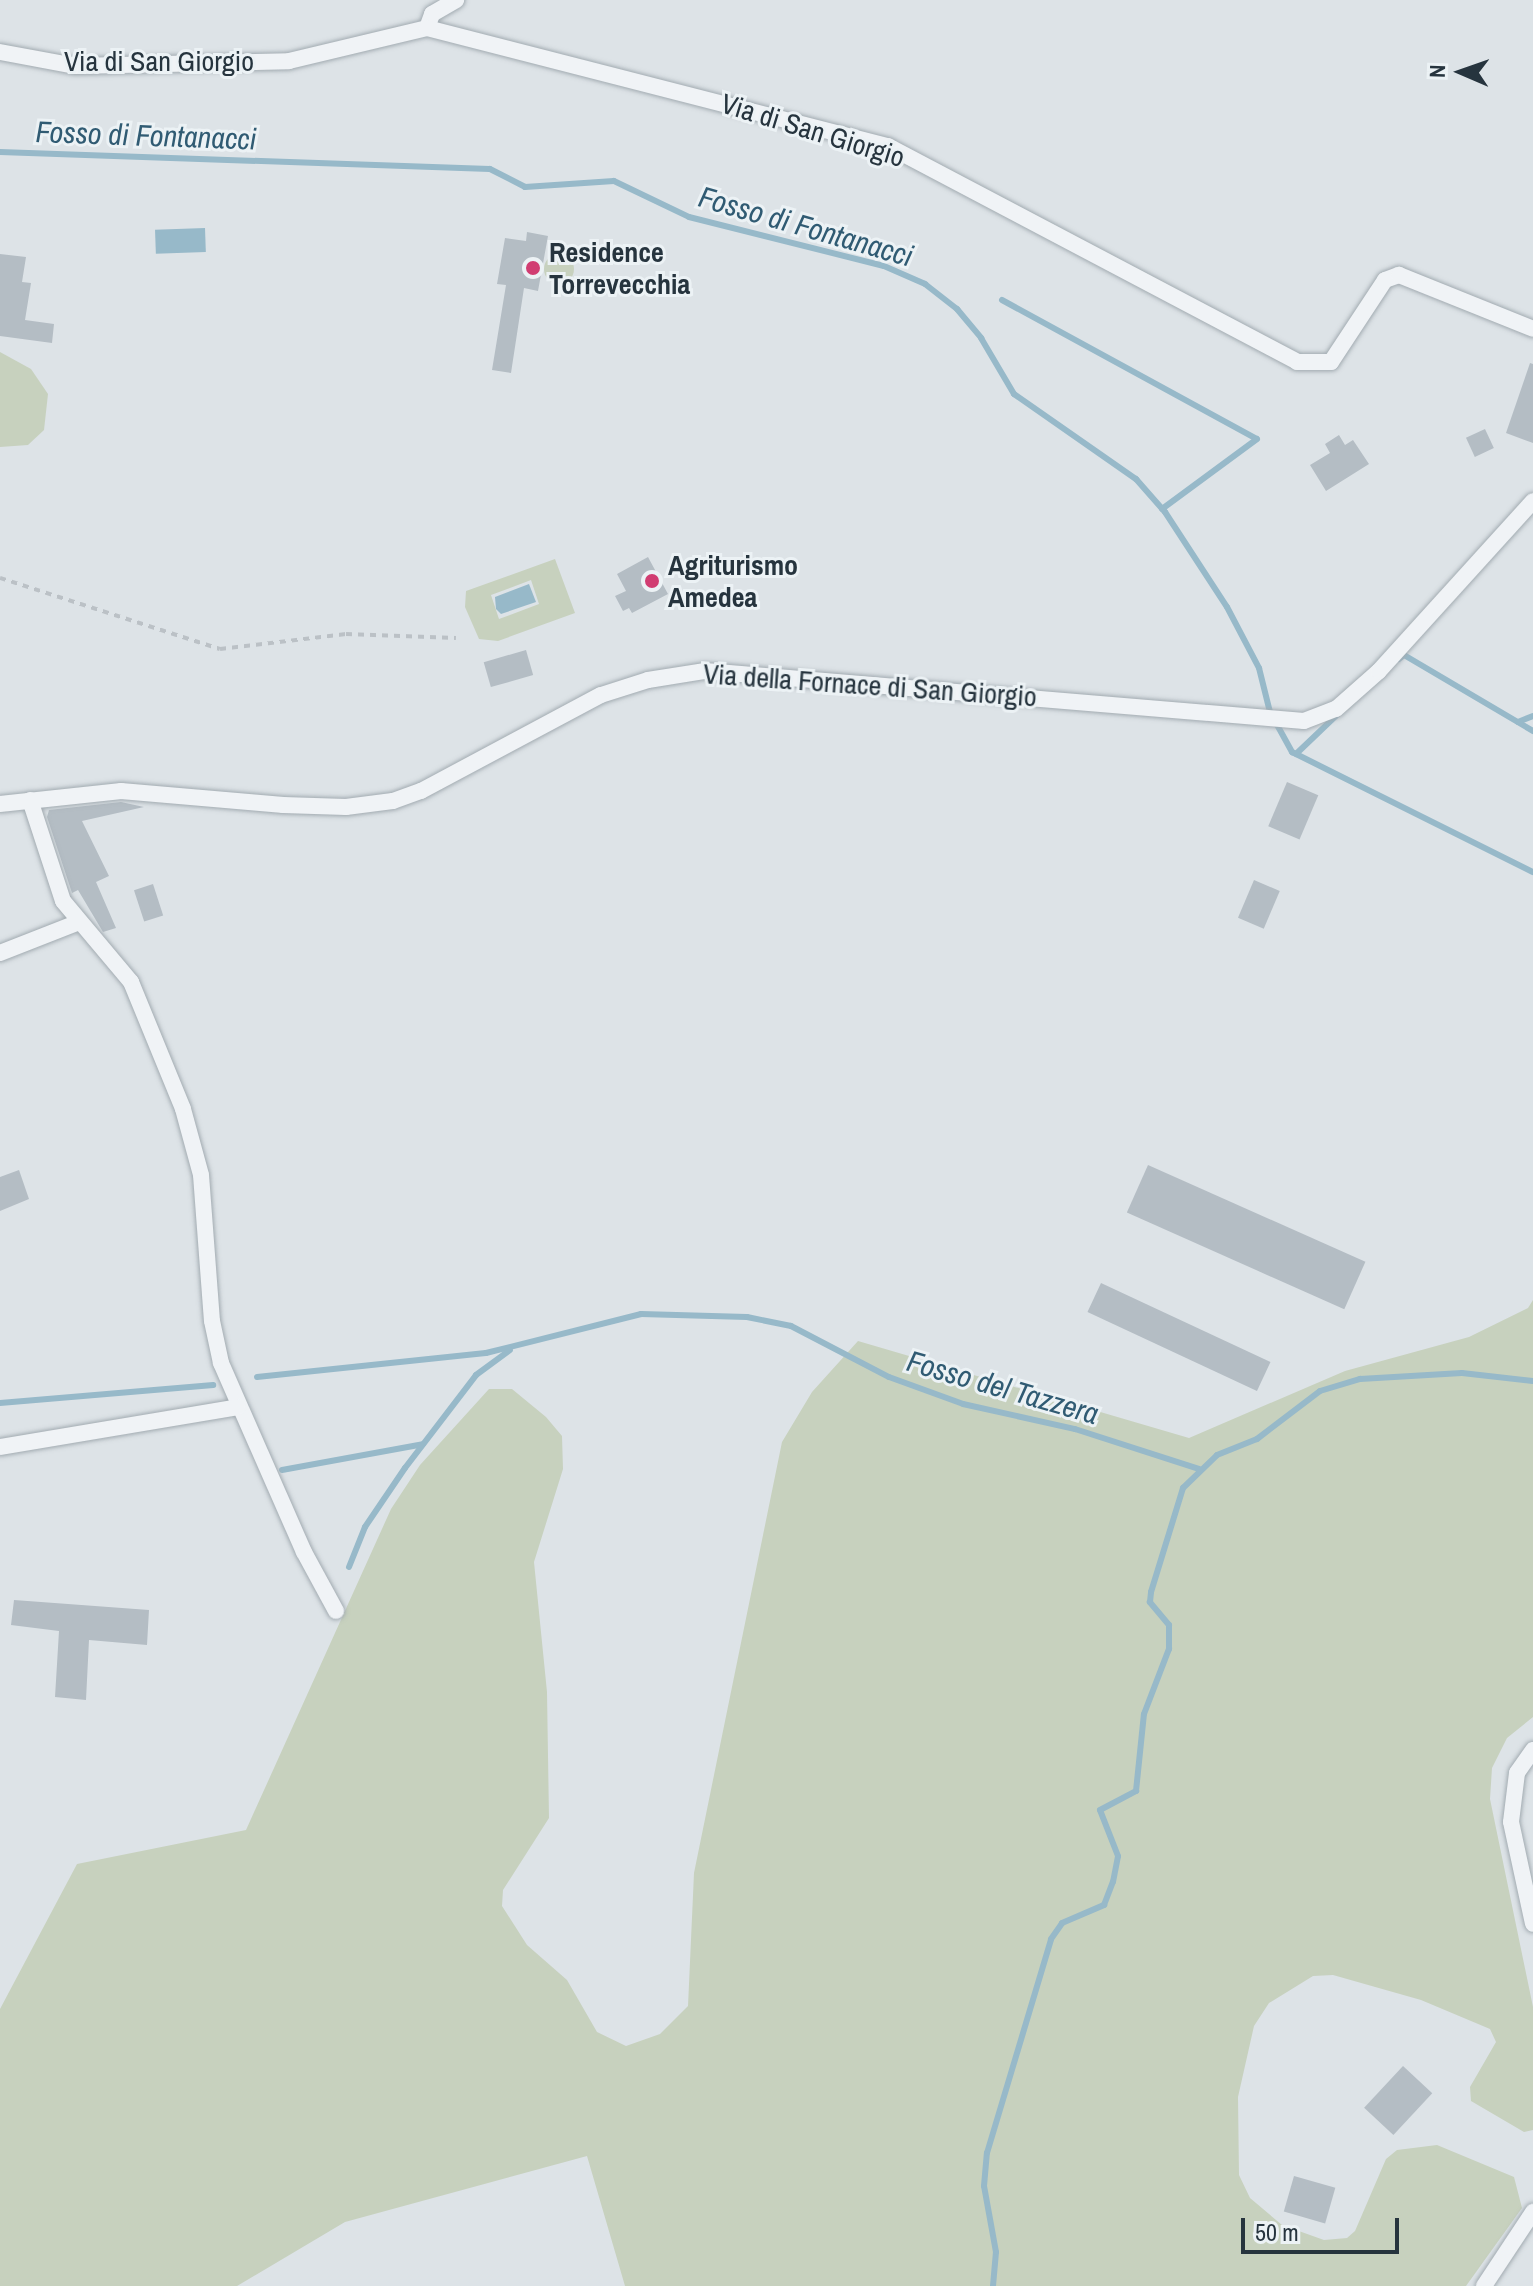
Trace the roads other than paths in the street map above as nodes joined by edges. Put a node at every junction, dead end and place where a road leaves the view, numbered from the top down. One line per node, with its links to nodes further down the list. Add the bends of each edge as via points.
1 (456, 0): 2 (street, via 432,14)
2 (427, 28): 3 (street, Via di San Giorgio, via 289,61 75,66); 4 (street, Via di San Giorgio, via 888,146 1306,364 1323,365 1336,357 1391,276 1408,277)
3 (0, 52)
4 (1533, 329)
5 (1533, 501): 6 (street, Via della Fornace di San Giorgio, via 1370,679 1336,709 1304,721 705,671 648,680 601,695 393,801 346,807 283,805 121,791)
6 (30, 800): 7 (street, Via della Fornace di San Giorgio); 8 (street, via 55,883)
7 (0, 804)
8 (79, 922): 9 (street); 10 (street, via 131,982 190,1127 201,1175 215,1341)
9 (0, 953)
10 (238, 1407): 11 (street); 12 (street)
11 (0, 1447)
12 (336, 1611)
13 (1533, 1750): 14 (street, via 1517,1773 1511,1822)
14 (1533, 1924)
15 (1533, 2212): 16 (street)
16 (1484, 2286)

